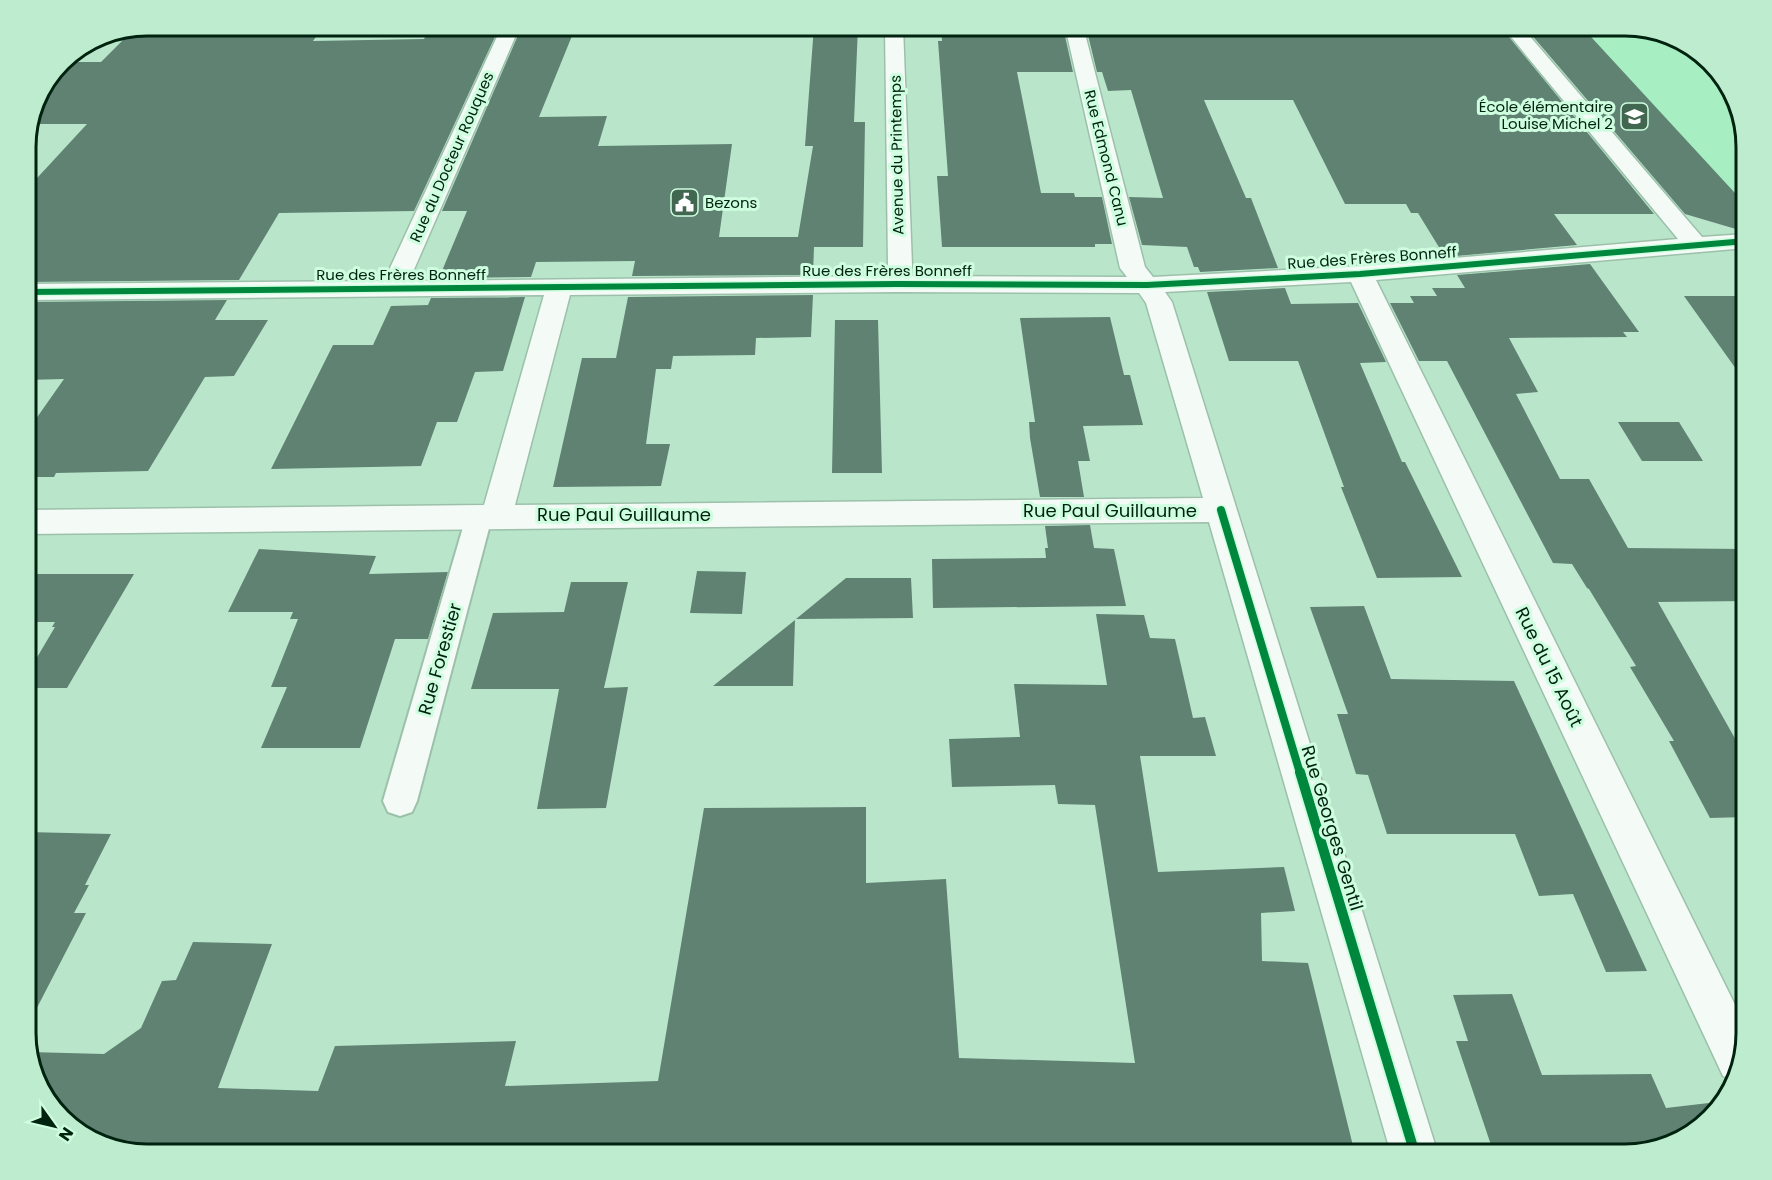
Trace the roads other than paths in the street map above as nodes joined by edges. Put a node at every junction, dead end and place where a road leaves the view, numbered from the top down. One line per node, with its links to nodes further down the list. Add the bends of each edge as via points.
1 (507, 36): 11 (street, Rue du Docteur Rouques)
2 (894, 36): 8 (street, Avenue du Printemps, via 900,266)
3 (1076, 36): 9 (street, Rue Edmond Canu, via 1132,268)
4 (1519, 36): 6 (street)
5 (1736, 242): 6 (street, Rue des Frères Bonneff)
6 (1695, 245): 7 (street, Rue des Frères Bonneff)
7 (1360, 274): 9 (street, Rue des Frères Bonneff); 17 (street, Rue du 15 Août)
8 (897, 284): 9 (street, Rue des Frères Bonneff); 10 (street, Rue des Frères Bonneff)
9 (1147, 285): 13 (street, Rue Georges Gentil, via 1159,302)
10 (559, 288): 11 (street, Rue des Frères Bonneff); 14 (street, Rue Forestier)
11 (393, 289): 12 (street, Rue des Frères Bonneff)
12 (36, 292)
13 (1221, 510): 14 (street, Rue Paul Guillaume); 18 (street, Rue Georges Gentil)
14 (488, 516): 15 (street, Rue Paul Guillaume); 16 (lane, Rue Forestier)
15 (36, 522)
16 (400, 801)
17 (1734, 1052)
18 (1412, 1144)

